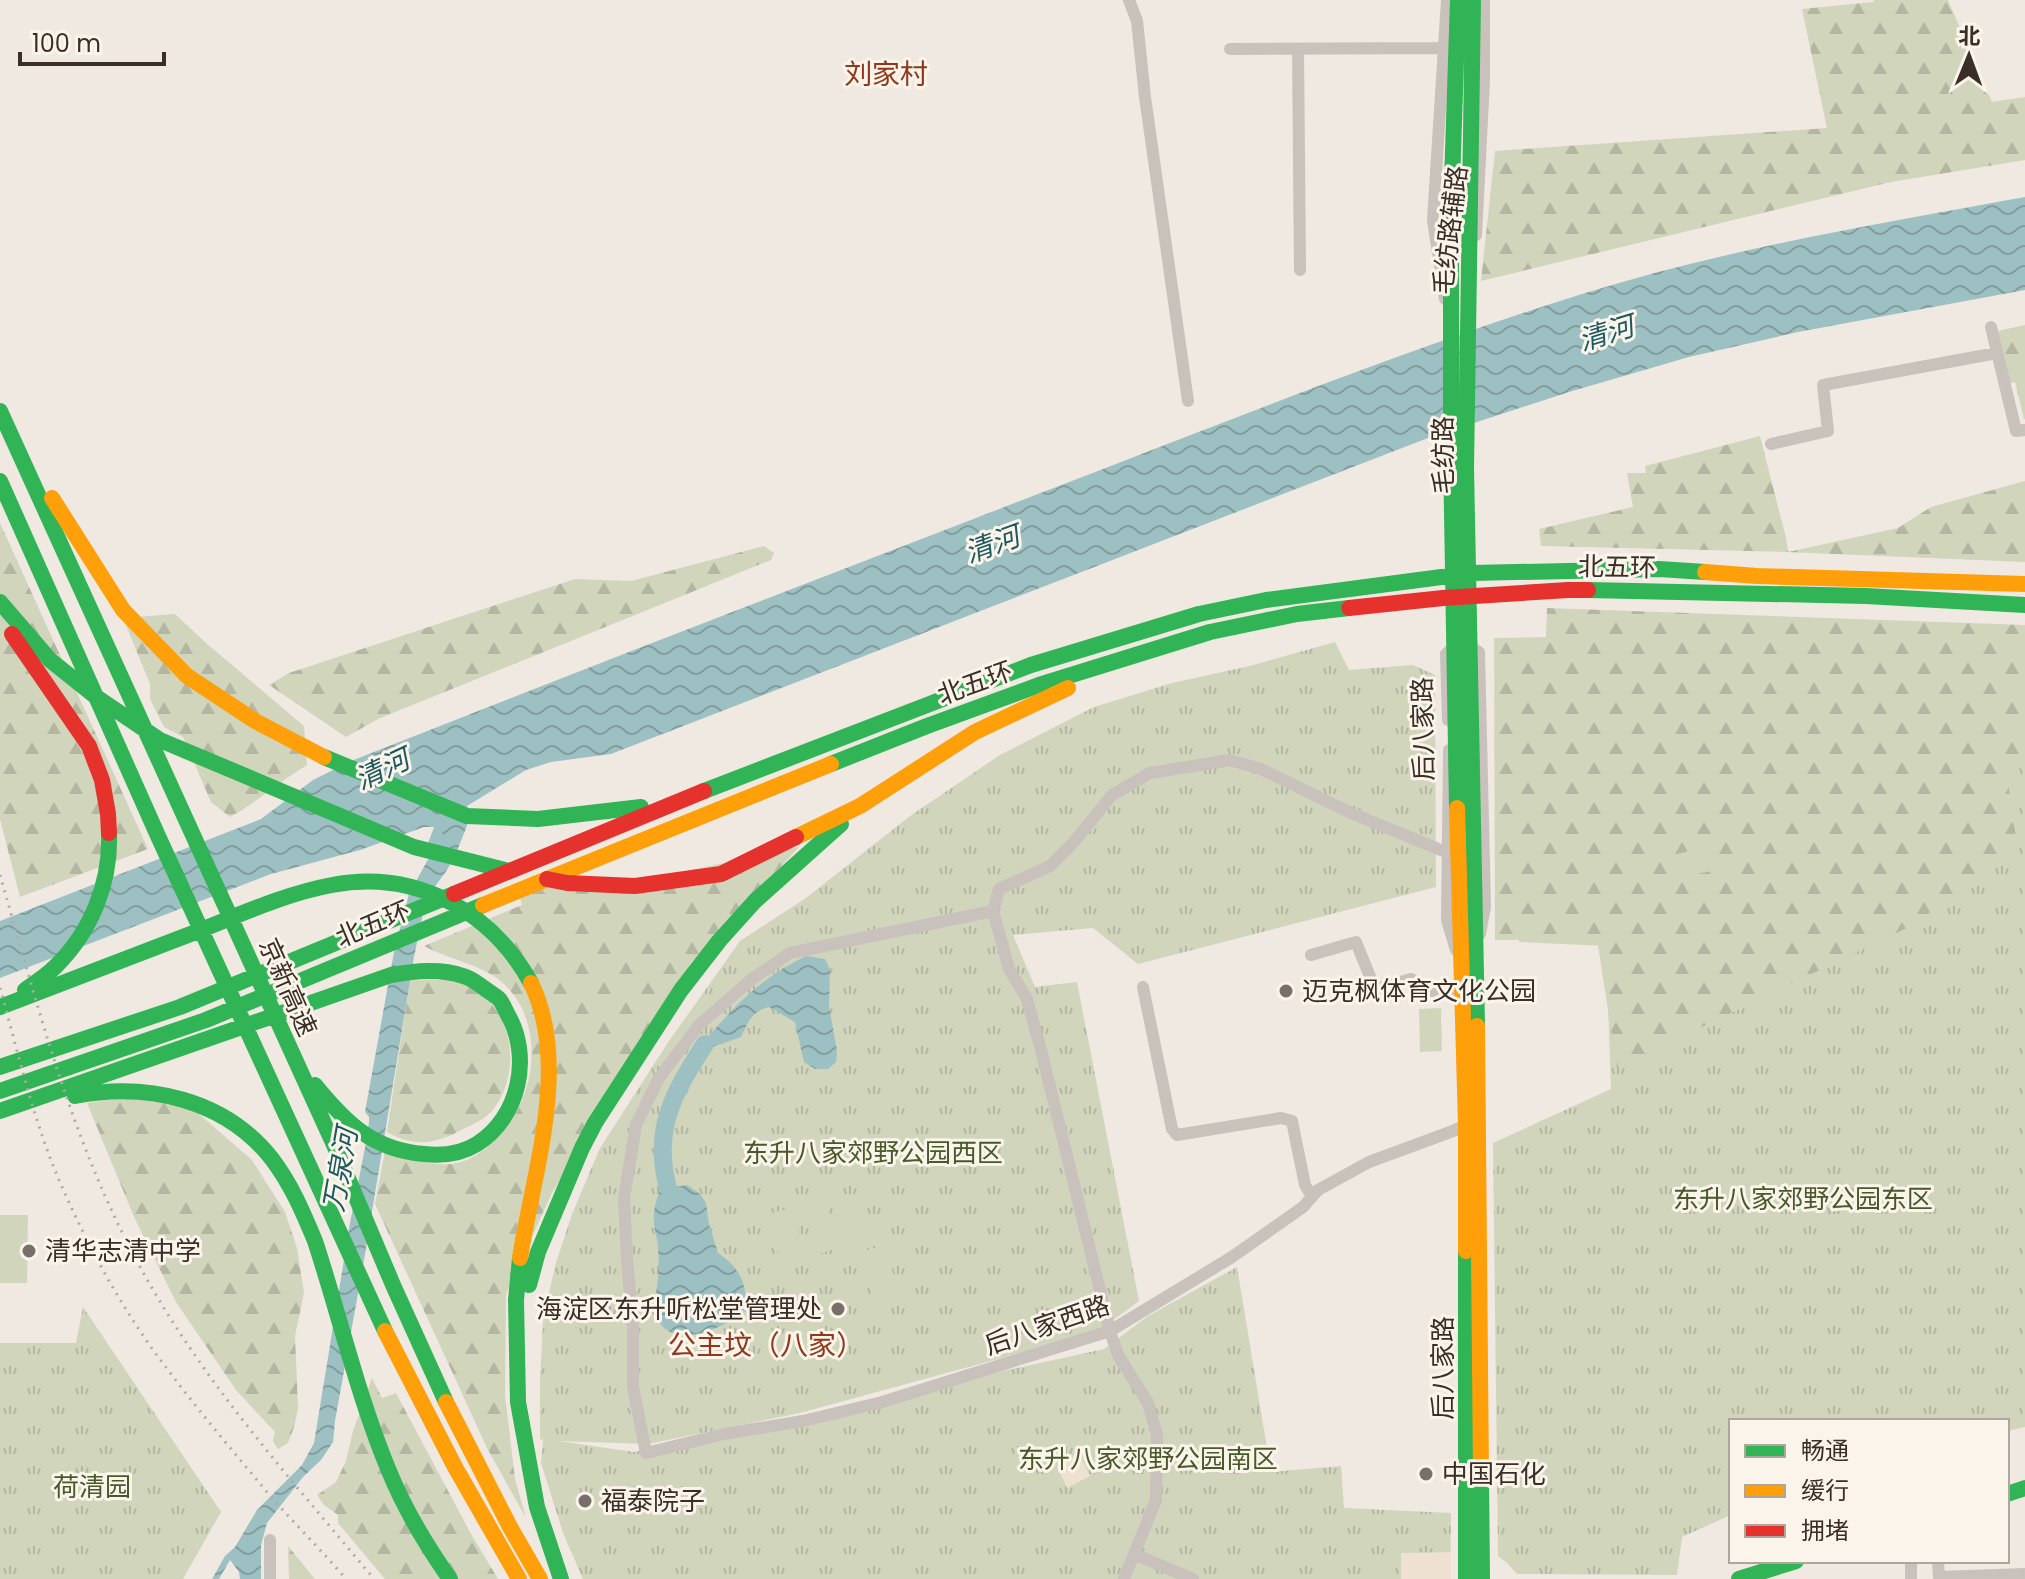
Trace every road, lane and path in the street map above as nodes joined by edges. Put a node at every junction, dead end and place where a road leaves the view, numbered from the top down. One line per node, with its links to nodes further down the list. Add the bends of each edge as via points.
1 (1129, 0): 13 (street, via 1137,21)
2 (1447, 0): 6 (street, 毛纺路辅路)
3 (1458, 0): 27 (main road, 毛纺路, via 1451,261 1453,601)
4 (1473, 0): 27 (main road, 毛纺路)
5 (1484, 0): 17 (street, 毛纺路辅路, via 1478,217 1462,307)
6 (1444, 48): 8 (street); 10 (street, 毛纺路辅路, via 1433,220)
7 (1230, 49): 8 (street)
8 (1298, 49): 9 (street)
9 (1300, 270)
10 (1446, 305)
11 (1991, 327): 12 (street)
12 (1997, 353): 15 (street, via 2016,431); 16 (street, via 1823,385 1828,431)
13 (1188, 401)
14 (3, 418): 24 (main road, via 123,610 187,676 255,721 334,763 467,816 538,819); 34 (main road, 京新高速)
15 (2025, 430)
16 (1771, 444)
17 (1460, 465)
18 (0, 481): 50 (main road, via 390,1343)
19 (2025, 584): 24 (main road, 北五环, via 1566,570 1472,573 1266,600 1199,614 1031,665)
20 (0, 602): 25 (main road, via 50,660 160,740 414,847 491,868 567,883 635,886 721,874)
21 (2025, 605): 23 (main road, 北五环, via 1568,590 1297,614 1210,632)
22 (0, 612): 33 (main road, via 88,745 103,788 110,861 99,904 83,935 32,985)
23 (1131, 657): 25 (main road, via 975,732); 36 (main road, 北五环, via 927,726 206,1020)
24 (678, 801): 35 (main road, 北五环, via 180,1007)
25 (860, 806): 41 (main road, via 719,941 595,1123 531,1274)
26 (1448, 853): 28 (street, via 1230,760 1150,773 1112,795 1050,866 999,889); 30 (street, 后八家路, via 1447,920); 30 (street, 后八家路, via 1446,654 1461,641 1479,652 1485,907)
27 (1467, 909): 30 (main road, 后八家路)
28 (993, 911): 40 (street, via 1009,969 1034,1024); 40 (street, 后八家西路, via 790,953 699,1025 659,1078 636,1125 624,1198 633,1387 646,1453 882,1402)
29 (1311, 955): 32 (street, via 1356,942 1375,989 1411,979 1431,991)
30 (1468, 966): 32 (main road, 后八家路); 56 (main road, 后八家路, via 1479,1139)
31 (1143, 987): 39 (street, via 1172,1129 1177,1135 1281,1118 1292,1121)
32 (1462, 989): 38 (main road, 后八家路)
33 (0, 1006): 41 (main road, via 319,887 352,882 411,887 471,913 498,934 533,986 548,1045 537,1172 516,1295)
34 (294, 1059): 37 (main road, via 361,1133 415,1156 444,1156 468,1150 495,1131 518,1088 521,1055 514,1023 485,987 448,972 412,971); 51 (main road, 京新高速, via 453,1417)
35 (0, 1067)
36 (0, 1091)
37 (0, 1112): 49 (main road, via 96,1091 139,1090 214,1112 262,1147 304,1211 383,1456 399,1494)
38 (1466, 1125): 39 (street, 后八家西路, via 1369,1162); 55 (main road, 后八家路)
39 (1312, 1197): 40 (street, 后八家西路, via 1232,1257)
40 (1110, 1331): 43 (street, via 1118,1355 1148,1403 1157,1435 1156,1500)
41 (517, 1343): 52 (main road, via 517,1394 534,1499)
42 (270, 1540): 48 (street)
43 (1134, 1554): 53 (street); 54 (street)
44 (1792, 1563): 45 (main road)
45 (1768, 1574): 57 (main road)
46 (2025, 1574): 47 (street)
47 (1940, 1578)
48 (270, 1579)
49 (450, 1579)
50 (519, 1579)
51 (540, 1579)
52 (561, 1579)
53 (1124, 1579)
54 (1193, 1579)
55 (1466, 1579)
56 (1482, 1579)
57 (1739, 1579)

